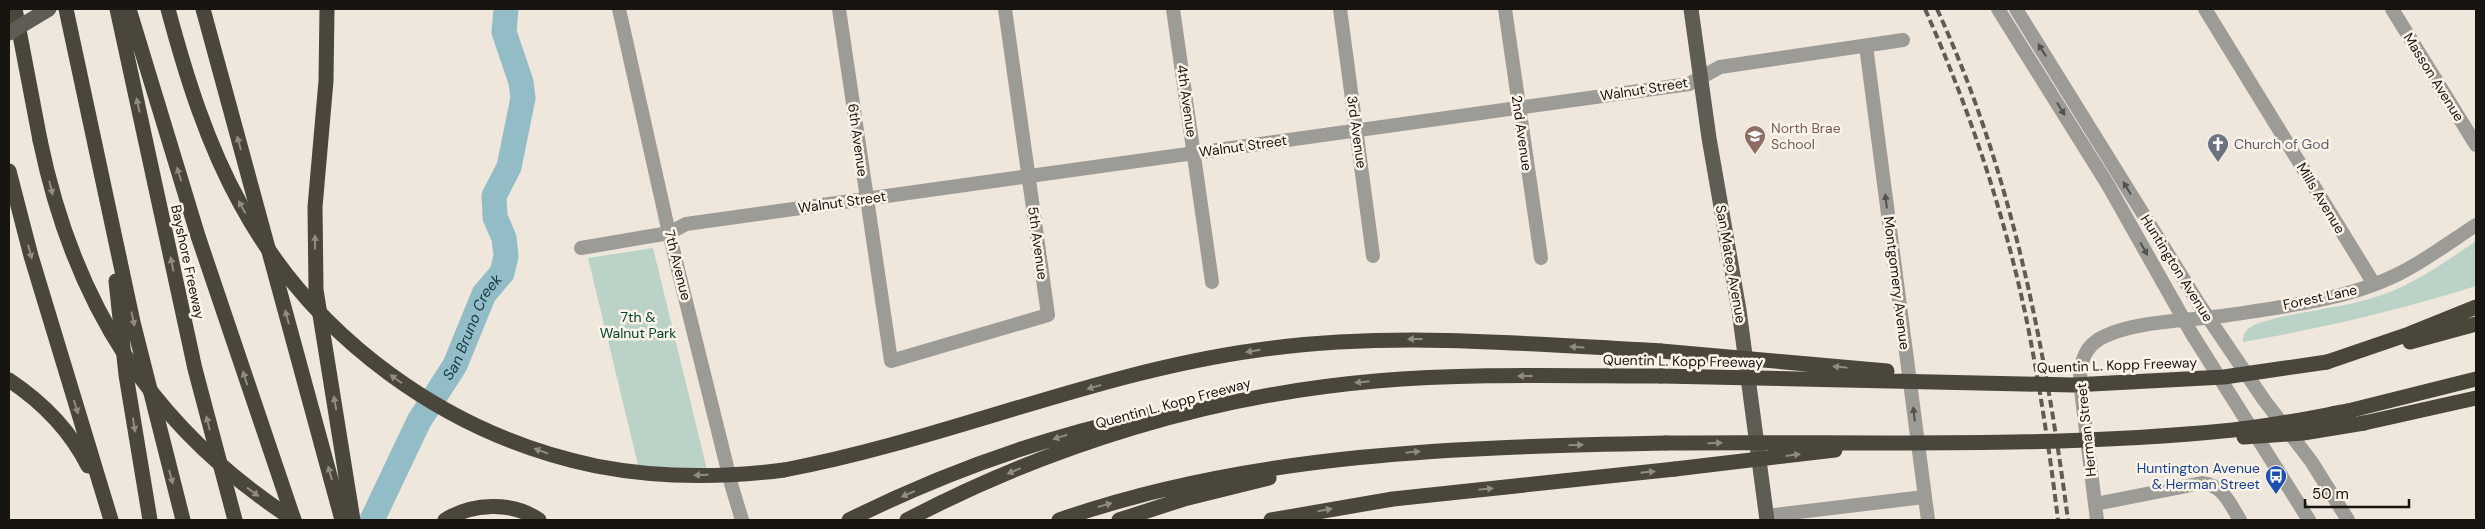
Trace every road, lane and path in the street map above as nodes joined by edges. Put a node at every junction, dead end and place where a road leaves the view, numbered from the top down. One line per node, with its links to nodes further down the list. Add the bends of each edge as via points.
1 (15, 9): 60 (highway, one-way to 60, bridge, via 54,200 73,258 98,311 129,362 169,413 206,452 251,491)
2 (49, 9): 20 (main road, bridge)
3 (66, 9): 31 (highway)
4 (117, 9): 59 (highway, Bayshore Freeway, one-way to 4, via 195,369)
5 (129, 9): 60 (highway, one-way to 5, via 198,236)
6 (168, 9): 47 (highway, one-way to 6, bridge, via 1660,351 1441,339 1377,339 1256,350 1139,374 841,458 784,470 692,475 597,466 508,440 430,401 356,348 322,316 292,282 241,206 210,140)
7 (203, 9): 61 (highway, one-way to 7)
8 (327, 9): 62 (highway, one-way to 8, via 316,290 315,207 326,81)
9 (619, 9): 33 (street, 7th Avenue)
10 (839, 9): 30 (street, 6th Avenue)
11 (1005, 9): 29 (street, 5th Avenue)
12 (1173, 9): 27 (street, 4th Avenue)
13 (1340, 9): 25 (street, 3rd Avenue)
14 (1505, 9): 24 (street, 2nd Avenue)
15 (1691, 9): 23 (main road, San Mateo Avenue)
16 (1998, 9): 41 (street, Huntington Avenue, one-way to 41, via 2108,185)
17 (2016, 9): 40 (street, Huntington Avenue, one-way to 17)
18 (2205, 9): 38 (street, Mills Avenue)
19 (2392, 9): 26 (street, Masson Avenue)
20 (9, 33)
21 (1903, 40): 22 (street, Walnut Street)
22 (1866, 46): 23 (street, Walnut Street, via 1720,67); 53 (street, Montgomery Avenue, one-way to 22)
23 (1700, 78): 24 (street, Walnut Street, via 1689,84); 55 (main road, San Mateo Avenue, via 1739,310)
24 (1518, 107): 25 (street, Walnut Street); 36 (street, 2nd Avenue)
25 (1357, 130): 27 (street, Walnut Street); 35 (street, 3rd Avenue)
26 (2476, 145)
27 (1194, 152): 29 (street, Walnut Street); 37 (street, 4th Avenue)
28 (9, 171): 56 (highway, one-way to 56, via 33,266)
29 (1028, 176): 30 (street, Walnut Street); 43 (street, 5th Avenue, via 1048,315)
30 (867, 199): 33 (street, Walnut Street, via 686,224); 43 (street, 6th Avenue)
31 (108, 203): 57 (highway, one-way to 57, via 126,375); 58 (highway, one-way to 58, via 140,353)
32 (2476, 225): 38 (street, Forest Lane, via 2406,270)
33 (670, 233): 34 (street, Walnut Street); 65 (street, 7th Avenue)
34 (581, 248)
35 (1373, 256)
36 (1540, 258)
37 (1212, 282)
38 (2374, 284): 40 (street, Forest Lane, via 2346,294)
39 (2476, 306): 44 (highway, via 2409,334)
40 (2209, 318): 41 (street, Herman Street); 75 (street, Huntington Avenue, via 2264,400 2311,461)
41 (2184, 321): 54 (street, Herman Street, via 2105,336 2084,354 2080,382); 74 (street, Huntington Avenue)
42 (2476, 324): 44 (highway, Quentin L. Kopp Freeway)
43 (890, 361)
44 (2326, 362): 47 (highway, Quentin L. Kopp Freeway, bridge, via 2224,377 2079,385)
45 (2476, 379): 50 (highway, bridge, via 2348,411 2235,430)
46 (9, 380): 56 (highway, via 43,405 70,436 90,471)
47 (2010, 383): 48 (highway, Quentin L. Kopp Freeway, one-way to 48, bridge, via 1661,376 1440,377 1376,381)
48 (1262, 396): 66 (highway, one-way to 66, via 1166,410 1073,432 968,469); 67 (highway, Quentin L. Kopp Freeway, one-way to 67, via 1179,415 1079,446 974,488)
49 (2476, 398): 50 (highway, bridge, via 2364,423 2265,436)
50 (2108, 438): 51 (highway, bridge)
51 (2006, 442): 52 (highway, one-way to 51, bridge, via 1467,448 1666,443); 70 (highway, one-way to 51, bridge, via 1401,498 1836,450)
52 (1365, 457): 68 (highway, one-way to 52, via 1137,496 1223,476); 69 (highway, via 1225,488)
53 (1924, 497): 55 (street); 71 (street, Montgomery Avenue)
54 (2094, 504): 72 (street, Herman Street); 73 (street, via 2202,483 2211,484 2224,495)
55 (1767, 518)
56 (110, 520)
57 (150, 520)
58 (183, 520)
59 (234, 520)
60 (294, 520)
61 (342, 520)
62 (352, 520)
63 (445, 520): 64 (highway, via 481,507 516,510)
64 (539, 520)
65 (742, 520)
66 (849, 520)
67 (907, 520)
68 (1059, 520)
69 (1120, 520)
70 (1274, 520)
71 (1928, 520)
72 (2097, 520)
73 (2240, 520)
74 (2309, 520)
75 (2348, 520)

